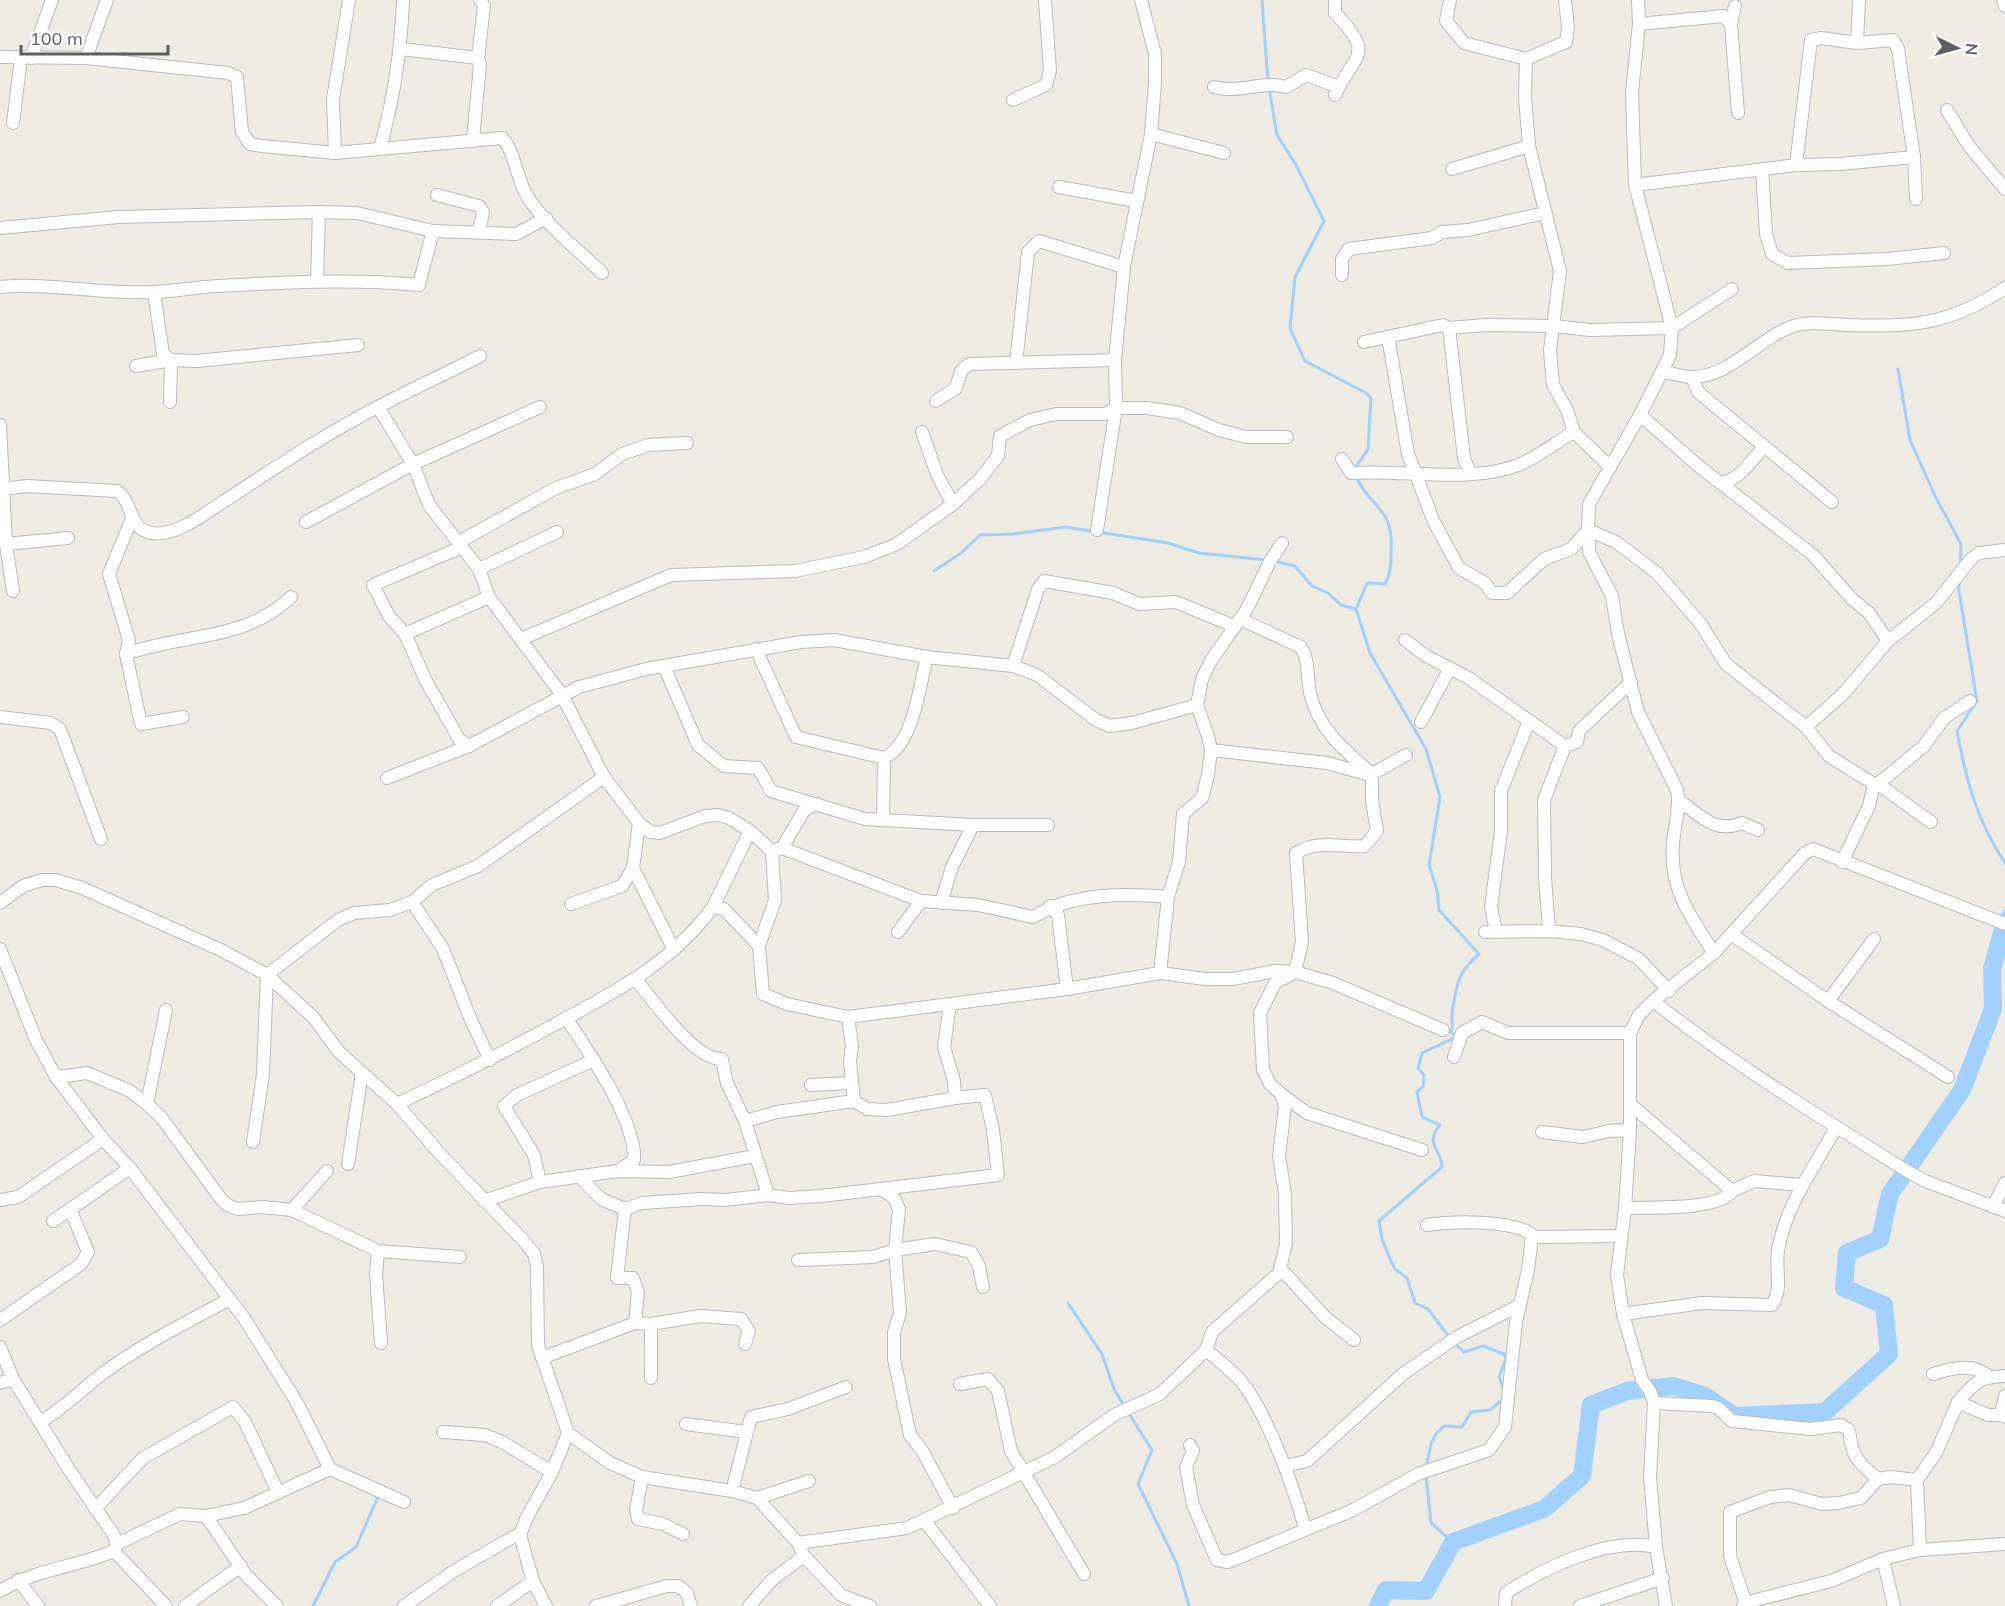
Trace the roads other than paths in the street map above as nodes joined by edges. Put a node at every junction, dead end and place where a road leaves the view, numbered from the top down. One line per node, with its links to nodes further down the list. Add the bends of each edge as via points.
1 (52, 0): 21 (street)
2 (107, 0): 22 (street)
3 (349, 0): 34 (street, via 333,99)
4 (403, 0): 19 (street)
5 (480, 0): 23 (street, via 484,6)
6 (1045, 0): 26 (street, via 1050,71 1046,85)
7 (1141, 0): 30 (street, via 1155,54)
8 (1335, 0): 25 (street, via 1335,13 1358,38 1360,53 1337,91 1306,75 1286,87 1268,84 1231,91)
9 (1450, 0): 24 (street, via 1446,21 1464,43)
10 (1565, 0): 24 (street, via 1566,42)
11 (1638, 0): 17 (street)
12 (1859, 0): 18 (street)
13 (2003, 0): 15 (street)
14 (1736, 3): 16 (street)
15 (2005, 6)
16 (1726, 20): 17 (street); 28 (street)
17 (1639, 24): 40 (street, via 1632,92)
18 (1857, 43): 36 (street, via 1893,40 1898,49); 37 (street, via 1811,40)
19 (401, 49): 23 (street); 33 (street)
20 (0, 57): 21 (street)
21 (26, 58): 22 (street); 29 (street)
22 (86, 58): 34 (street, via 228,72 237,77 242,132 250,144)
23 (478, 58): 31 (street)
24 (1526, 59): 32 (street)
25 (1214, 87)
26 (1013, 100)
27 (1947, 110): 42 (street, via 1969,146)
28 (1738, 113)
29 (13, 123)
30 (1151, 134): 35 (street); 45 (street)
31 (473, 139): 33 (street); 48 (street, via 502,138 508,142 518,180)
32 (1529, 146): 38 (street); 47 (street)
33 (380, 148): 34 (street)
34 (335, 153)
35 (1224, 153)
36 (1914, 157): 37 (street); 44 (street)
37 (1796, 165): 39 (street)
38 (1452, 169)
39 (1762, 169): 40 (street); 52 (street, via 1766,234 1772,254 1788,263)
40 (1635, 185): 63 (street)
41 (1059, 187): 45 (street)
42 (2005, 189)
43 (437, 195): 51 (street, via 479,206 483,212)
44 (1916, 199)
45 (1136, 201): 53 (street)
46 (319, 212): 49 (street, via 118,217); 50 (street, via 357,213); 56 (street)
47 (1545, 213): 55 (street, via 1442,232 1432,238 1349,249 1341,259); 61 (street, via 1560,271)
48 (546, 218): 51 (street, via 516,234); 54 (street)
49 (0, 228)
50 (433, 231): 51 (street); 56 (street, via 419,285)
51 (479, 232)
52 (1944, 253)
53 (1124, 267): 69 (street); 70 (street, via 1039,241 1028,252)
54 (602, 273)
55 (1342, 275)
56 (317, 281): 60 (street)
57 (0, 287): 60 (street, via 28,284 76,291)
58 (2005, 288): 73 (street, via 1975,308 1927,322 1789,327 1717,370)
59 (1731, 289): 63 (street)
60 (154, 292): 68 (street, via 162,354)
61 (1554, 326): 62 (street); 63 (street, via 1590,330); 82 (street, via 1550,350 1553,385)
62 (1449, 328): 64 (street, via 1443,325); 90 (street, via 1464,458)
63 (1672, 328): 72 (street, via 1670,355)
64 (1388, 338): 65 (street); 89 (street, via 1399,413)
65 (1364, 342)
66 (358, 345): 68 (street, via 197,361)
67 (480, 356): 76 (street)
68 (171, 360): 71 (street); 75 (street)
69 (1115, 360): 70 (street); 78 (street)
70 (1016, 363): 74 (street, via 969,364 961,371 956,388)
71 (136, 366)
72 (1663, 372): 73 (street); 79 (street)
73 (1692, 377): 85 (street, via 1698,392)
74 (936, 401)
75 (170, 402)
76 (378, 406): 87 (street); 96 (street, via 174,529 155,534 144,531)
77 (540, 407): 87 (street)
78 (1116, 408): 83 (street, via 1180,413 1246,437); 94 (street, via 1105,414 1056,414 1030,420 1008,431 1000,436 998,456); 98 (street)
79 (1640, 415): 88 (street); 91 (street)
80 (0, 425): 92 (street)
81 (922, 432): 94 (street, via 938,477)
82 (1574, 432): 88 (street); 90 (street, via 1520,465)
83 (1287, 437)
84 (687, 443): 104 (street, via 648,444 622,454 595,474 556,488)
85 (1763, 448): 91 (street, via 1743,471); 93 (street)
86 (1342, 459): 89 (street, via 1357,473)
87 (413, 464): 97 (street); 104 (street, via 429,505)
88 (1610, 467): 99 (street, via 1589,504)
89 (1414, 472): 90 (street); 99 (street, via 1434,522 1459,568 1485,583 1492,593 1507,592 1544,559 1571,549)
90 (1470, 473)
91 (1722, 483): 114 (street, via 1813,555 1869,613)
92 (2, 489): 95 (street); 96 (street, via 27,486 117,490 124,495)
93 (1832, 502)
94 (953, 504): 112 (street, via 897,544 864,557 795,571 671,575)
95 (3, 516): 103 (street)
96 (132, 518): 116 (street, via 109,574 129,640)
97 (306, 522)
98 (1097, 530)
99 (1588, 530): 121 (street, via 1589,552 1612,596); 129 (street, via 1616,542 1657,573 1700,623 1726,664)
100 (558, 532): 106 (street)
101 (68, 538): 103 (street)
102 (1282, 543): 110 (street)
103 (6, 544): 107 (street)
104 (460, 544): 106 (street); 111 (street, via 373,585 389,616)
105 (2005, 550): 114 (street, via 1978,553 1936,603)
106 (479, 569): 109 (street)
107 (13, 591)
108 (291, 597): 116 (street, via 278,610 240,629)
109 (489, 597): 111 (street); 112 (street)
110 (1237, 623): 119 (street, via 1176,602 1139,604 1113,593 1044,581); 124 (street, via 1202,679); 135 (street, via 1301,647 1306,656 1314,712 1337,743)
111 (405, 634): 130 (street, via 459,739)
112 (520, 639): 122 (street)
113 (1405, 640): 120 (street)
114 (1888, 641): 129 (street, via 1843,694)
115 (756, 649): 117 (street, via 834,640); 118 (street); 134 (street, via 796,737)
116 (126, 654): 126 (street, via 141,724)
117 (927, 657): 119 (street); 134 (street, via 909,730 901,746)
118 (664, 666): 122 (street); 140 (street, via 698,745 724,766 758,768 771,791)
119 (1012, 666): 124 (street, via 1037,675 1096,720 1110,726)
120 (1450, 668): 127 (street); 128 (street)
121 (1631, 682): 131 (street, via 1579,731 1577,742); 139 (street, via 1638,712)
122 (561, 695): 130 (street); 136 (street)
123 (1970, 701): 138 (street, via 1944,718 1924,746)
124 (1197, 705): 132 (street)
125 (0, 717): 148 (street, via 51,723 60,729)
126 (183, 717)
127 (1529, 721): 131 (street); 161 (street, via 1501,791 1491,932)
128 (1421, 722)
129 (1806, 728): 138 (street, via 1829,756)
130 (469, 746): 137 (street)
131 (1565, 746): 161 (street, via 1544,800)
132 (1210, 750): 135 (street, via 1327,763); 152 (street, via 1202,798 1183,814 1179,862)
133 (1406, 755): 135 (street)
134 (884, 758): 141 (street)
135 (1372, 774): 169 (street, via 1377,831 1365,846 1323,844 1307,846 1296,854 1302,942)
136 (604, 777): 143 (street); 154 (street, via 478,866 432,885)
137 (387, 778)
138 (1876, 784): 142 (street); 150 (street)
139 (1680, 801): 146 (street, via 1716,826 1729,828 1742,822); 168 (street, via 1671,863 1674,882 1685,909)
140 (817, 804): 141 (street, via 865,819); 149 (street, via 805,809)
141 (883, 820): 144 (street)
142 (1931, 822)
143 (639, 823): 147 (street, via 650,832 660,833 718,815); 151 (street)
144 (973, 825): 145 (street); 156 (street, via 952,867)
145 (1048, 825)
146 (1758, 830)
147 (750, 831): 149 (street); 159 (street)
148 (101, 839)
149 (777, 849): 153 (street); 165 (street, via 775,900)
150 (1842, 862): 160 (street); 163 (street, via 1813,849 1805,853)
151 (633, 868): 157 (street, via 622,886); 167 (street)
152 (1168, 897): 158 (street, via 1107,895); 170 (street)
153 (921, 901): 156 (street); 162 (street)
154 (412, 902): 171 (street, via 390,910 354,913 338,920); 184 (street, via 443,949)
155 (0, 903): 171 (street, via 23,886 56,880 223,951)
156 (941, 903): 158 (street, via 978,905 1033,917)
157 (571, 904)
158 (1050, 906): 173 (street, via 1058,915)
159 (712, 907): 165 (street, via 724,909); 167 (street)
160 (2005, 924)
161 (1550, 931): 174 (street, via 1603,940 1639,959)
162 (898, 932)
163 (1731, 934): 168 (street); 176 (street)
164 (1874, 939): 176 (street)
165 (759, 946): 179 (street, via 763,994 787,1004)
166 (0, 949): 187 (street, via 36,1040)
167 (674, 950): 172 (street)
168 (1714, 953): 174 (street)
169 (1295, 972): 170 (street, via 1275,971 1233,979); 181 (street, via 1333,983); 191 (street, via 1275,983 1260,1013 1263,1070)
170 (1160, 973): 173 (street)
171 (267, 975): 186 (street, via 313,1017 339,1052); 202 (street, via 263,1074)
172 (636, 980): 180 (street); 197 (street, via 697,1050 711,1059 722,1059 727,1083)
173 (1067, 988): 177 (street)
174 (1669, 991): 175 (street)
175 (1653, 1001): 182 (street, via 1638,1015); 198 (street, via 1688,1029)
176 (1828, 1001): 188 (street)
177 (950, 1004): 179 (street); 192 (street, via 944,1047)
178 (166, 1010): 194 (street)
179 (848, 1017): 189 (street)
180 (566, 1018): 184 (street); 185 (street)
181 (1443, 1030)
182 (1630, 1033): 183 (street, via 1508,1033 1482,1022 1462,1034); 196 (street)
183 (1454, 1057)
184 (490, 1060): 195 (street)
185 (594, 1060): 208 (street, via 635,1148 634,1160); 210 (street, via 517,1095 504,1106 534,1155)
186 (362, 1073): 195 (street); 205 (street)
187 (56, 1077): 194 (street, via 87,1073 130,1091); 201 (street)
188 (1948, 1077)
189 (851, 1083): 190 (street); 193 (street)
190 (811, 1085)
191 (1281, 1094): 203 (street, via 1307,1113); 231 (street, via 1285,1106 1279,1156 1286,1244)
192 (955, 1098): 193 (street, via 886,1110 867,1109); 213 (street, via 985,1095 998,1175)
193 (854, 1101): 197 (street, via 777,1112)
194 (147, 1104): 222 (street, via 227,1205 238,1209)
195 (397, 1104): 217 (street)
196 (1630, 1104): 199 (street); 214 (street)
197 (745, 1121): 204 (street)
198 (1836, 1127): 212 (street); 221 (street, via 1925,1181)
199 (1630, 1130): 200 (street, via 1583,1137); 218 (street)
200 (1542, 1132)
201 (103, 1139): 206 (street); 216 (street, via 18,1197)
202 (253, 1142)
203 (1422, 1150)
204 (755, 1156): 208 (street, via 669,1172); 215 (street)
205 (348, 1164)
206 (130, 1168): 219 (street); 233 (street)
207 (327, 1171): 222 (street)
208 (618, 1171): 209 (street)
209 (579, 1176): 210 (street); 220 (street, via 601,1199)
210 (540, 1182): 217 (street)
211 (2005, 1183): 221 (street)
212 (1801, 1185): 214 (street, via 1754,1181); 235 (street, via 1777,1253 1776,1299 1772,1305 1702,1303)
213 (881, 1189): 215 (street, via 821,1197); 227 (street, via 894,1198 899,1209)
214 (1732, 1191): 218 (street, via 1728,1198 1708,1204)
215 (768, 1195): 220 (street, via 642,1203)
216 (0, 1200)
217 (484, 1201): 244 (street, via 534,1254)
218 (1625, 1208): 225 (street)
219 (70, 1209): 223 (street); 236 (street, via 88,1252 81,1264)
220 (625, 1209): 237 (street, via 617,1278 633,1278 638,1292)
221 (1999, 1209)
222 (292, 1210): 228 (street)
223 (53, 1221)
224 (1427, 1225): 226 (street, via 1447,1222 1519,1227)
225 (1622, 1236): 226 (street); 235 (street, via 1617,1275)
226 (1532, 1237): 234 (street)
227 (895, 1250): 230 (street, via 873,1257); 232 (street, via 935,1244 971,1252 979,1266); 275 (street, via 900,1313 894,1332 894,1359 910,1435)
228 (378, 1251): 229 (street); 240 (street)
229 (460, 1257)
230 (798, 1260)
231 (1280, 1268): 239 (street, via 1325,1317); 243 (street, via 1212,1332)
232 (983, 1287)
233 (230, 1299): 257 (street, via 162,1334); 264 (street, via 296,1401)
234 (1520, 1305): 263 (street, via 1404,1373 1307,1461); 279 (street, via 1504,1427 1489,1450 1418,1474 1353,1510 1317,1527)
235 (1623, 1314): 254 (street, via 1642,1380)
236 (0, 1320)
237 (635, 1323): 238 (street); 244 (street)
238 (651, 1324): 241 (street, via 700,1316 741,1319 749,1331); 249 (street)
239 (1353, 1340)
240 (381, 1343)
241 (745, 1344)
242 (0, 1347): 248 (street)
243 (1206, 1350): 263 (street, via 1241,1381); 266 (street, via 1160,1395 1114,1415 1055,1457)
244 (542, 1358): 261 (street)
245 (1934, 1374): 246 (street, via 1963,1367 1981,1370)
246 (1988, 1376): 247 (street); 255 (street, via 1975,1382)
247 (2005, 1376)
248 (13, 1378): 250 (street); 257 (street)
249 (651, 1378)
250 (0, 1383)
251 (960, 1384): 266 (street, via 988,1379 998,1391 1011,1451)
252 (846, 1387): 260 (street, via 788,1408 757,1413 751,1417)
253 (2005, 1396): 256 (street)
254 (1652, 1397): 268 (street, via 1712,1406 1732,1421 1811,1430 1840,1425 1849,1430 1852,1452 1860,1465); 285 (street, via 1650,1477)
255 (1958, 1402): 256 (street, via 1988,1415); 269 (street, via 1936,1453)
256 (2004, 1415)
257 (40, 1422): 276 (street)
258 (686, 1424): 260 (street)
259 (443, 1432): 265 (street, via 485,1435)
260 (746, 1432): 271 (street)
261 (568, 1433): 265 (street); 267 (street, via 610,1463)
262 (1190, 1444): 279 (street, via 1193,1451 1186,1467 1193,1505 1217,1560 1228,1562)
263 (1285, 1466): 279 (street)
264 (330, 1469): 272 (street); 274 (street)
265 (552, 1472): 281 (street)
266 (1022, 1473): 275 (street); 290 (street)
267 (642, 1477): 271 (street); 280 (street, via 638,1519 663,1524)
268 (1878, 1479): 269 (street); 296 (street, via 1860,1498 1839,1503 1822,1504 1789,1495 1770,1497 1730,1512 1730,1556)
269 (1917, 1480): 286 (street)
270 (809, 1481): 273 (street)
271 (732, 1491): 273 (street)
272 (278, 1492): 276 (street, via 245,1422 233,1407 143,1458); 277 (street, via 244,1508)
273 (757, 1498): 282 (street)
274 (404, 1502)
275 (953, 1508): 278 (street)
276 (95, 1509): 284 (street, via 113,1534)
277 (206, 1516): 284 (street, via 180,1514); 289 (street)
278 (924, 1520): 282 (street, via 880,1533); 307 (street)
279 (1305, 1528)
280 (682, 1534)
281 (520, 1535): 293 (street); 301 (street, via 454,1571)
282 (798, 1543): 287 (street)
283 (2005, 1544): 286 (street)
284 (115, 1547): 292 (street, via 89,1561); 298 (street)
285 (1656, 1547): 291 (street); 308 (street, via 1612,1547 1560,1563 1506,1593)
286 (1920, 1550): 288 (street)
287 (804, 1556): 295 (street, via 772,1580); 306 (street, via 841,1595)
288 (1883, 1559): 296 (street, via 1831,1581); 311 (street)
289 (241, 1566): 299 (street); 300 (street)
290 (1084, 1574)
291 (1663, 1578): 309 (street); 310 (street)
292 (18, 1580): 294 (street); 297 (street)
293 (533, 1581): 302 (street); 303 (street)
294 (0, 1592)
295 (756, 1603)
296 (1745, 1605)
297 (38, 1606)
298 (166, 1606)
299 (185, 1606)
300 (277, 1606)
301 (404, 1606)
302 (497, 1606)
303 (546, 1606)
304 (596, 1606): 305 (street, via 678,1586 687,1593)
305 (691, 1606)
306 (870, 1606)
307 (990, 1606)
308 (1505, 1606)
309 (1580, 1606)
310 (1666, 1606)
311 (1894, 1606)

